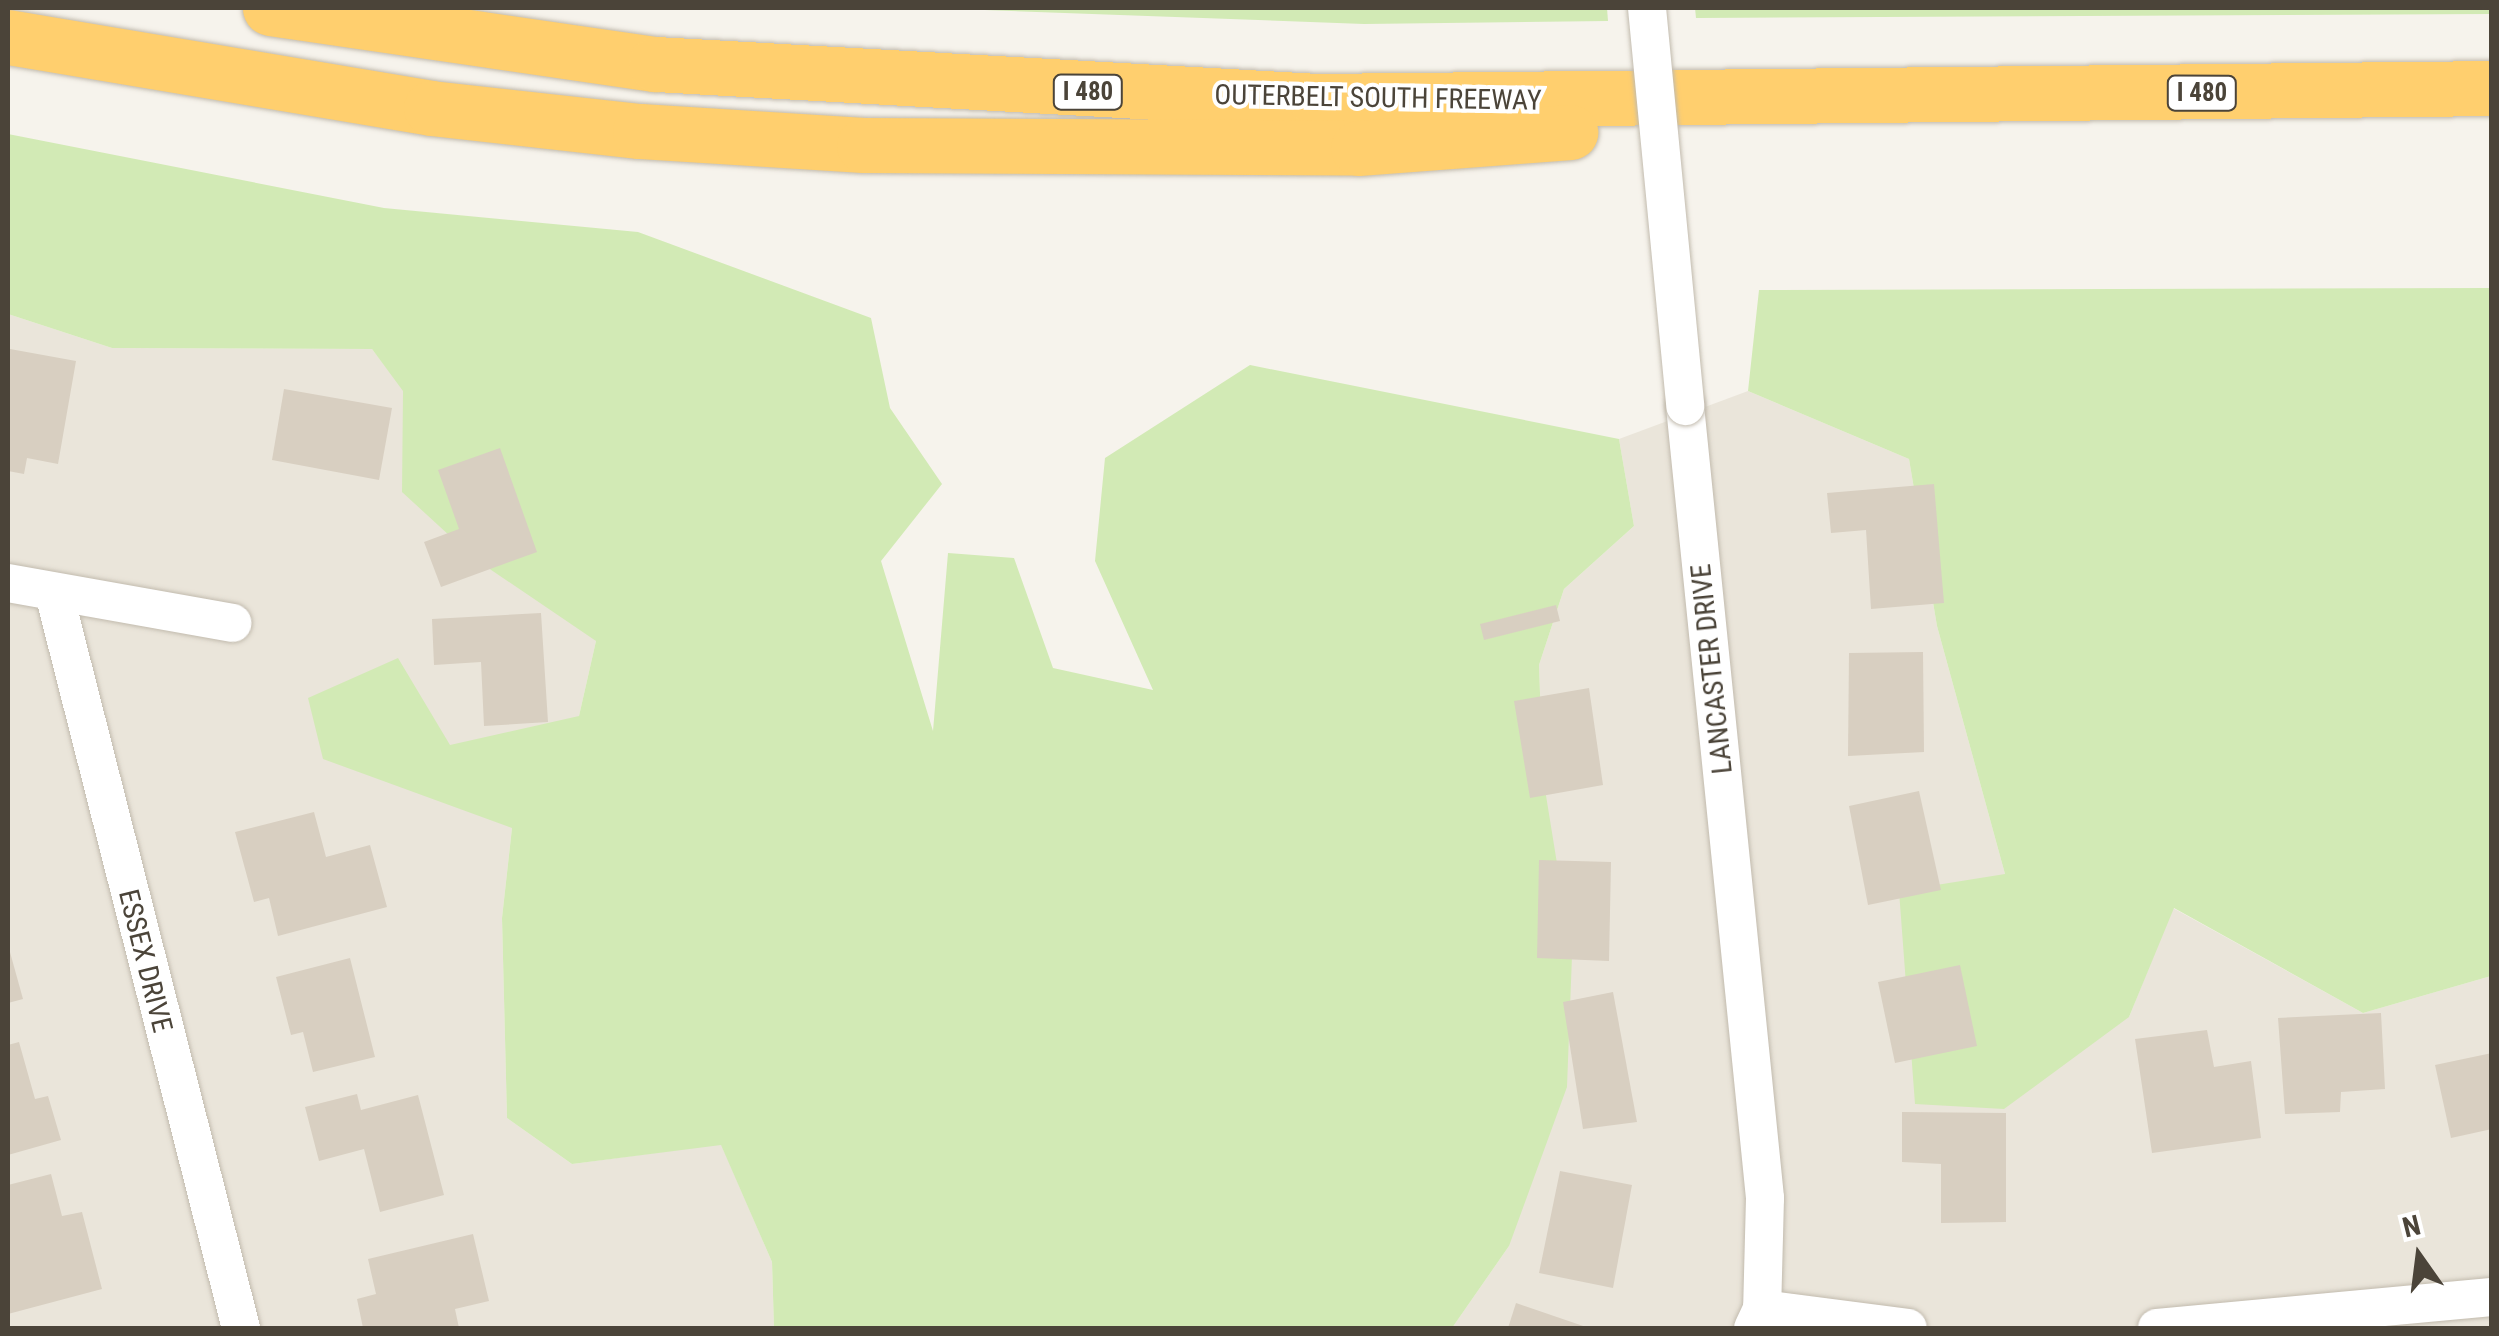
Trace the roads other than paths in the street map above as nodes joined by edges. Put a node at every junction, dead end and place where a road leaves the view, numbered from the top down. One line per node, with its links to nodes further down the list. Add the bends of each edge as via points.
1 (270, 8): 5 (highway, OUTERBELT SOUTH FREEWAY / I 480, via 599,57 862,80 1316,100)
2 (1646, 8): 10 (street, LANCASTER DRIVE, bridge, via 1765,1198)
3 (8, 37): 5 (highway, via 431,108 640,131 884,146 1358,148)
4 (2492, 88): 5 (highway, OUTERBELT SOUTH FREEWAY / I 480)
5 (1912, 98)
6 (8, 583): 7 (street)
7 (54, 593): 8 (street); 11 (street, ESSEX DRIVE)
8 (232, 623)
9 (2492, 1296): 13 (street)
10 (1758, 1318): 12 (street)
11 (241, 1328)
12 (1908, 1328)
13 (2158, 1328)

